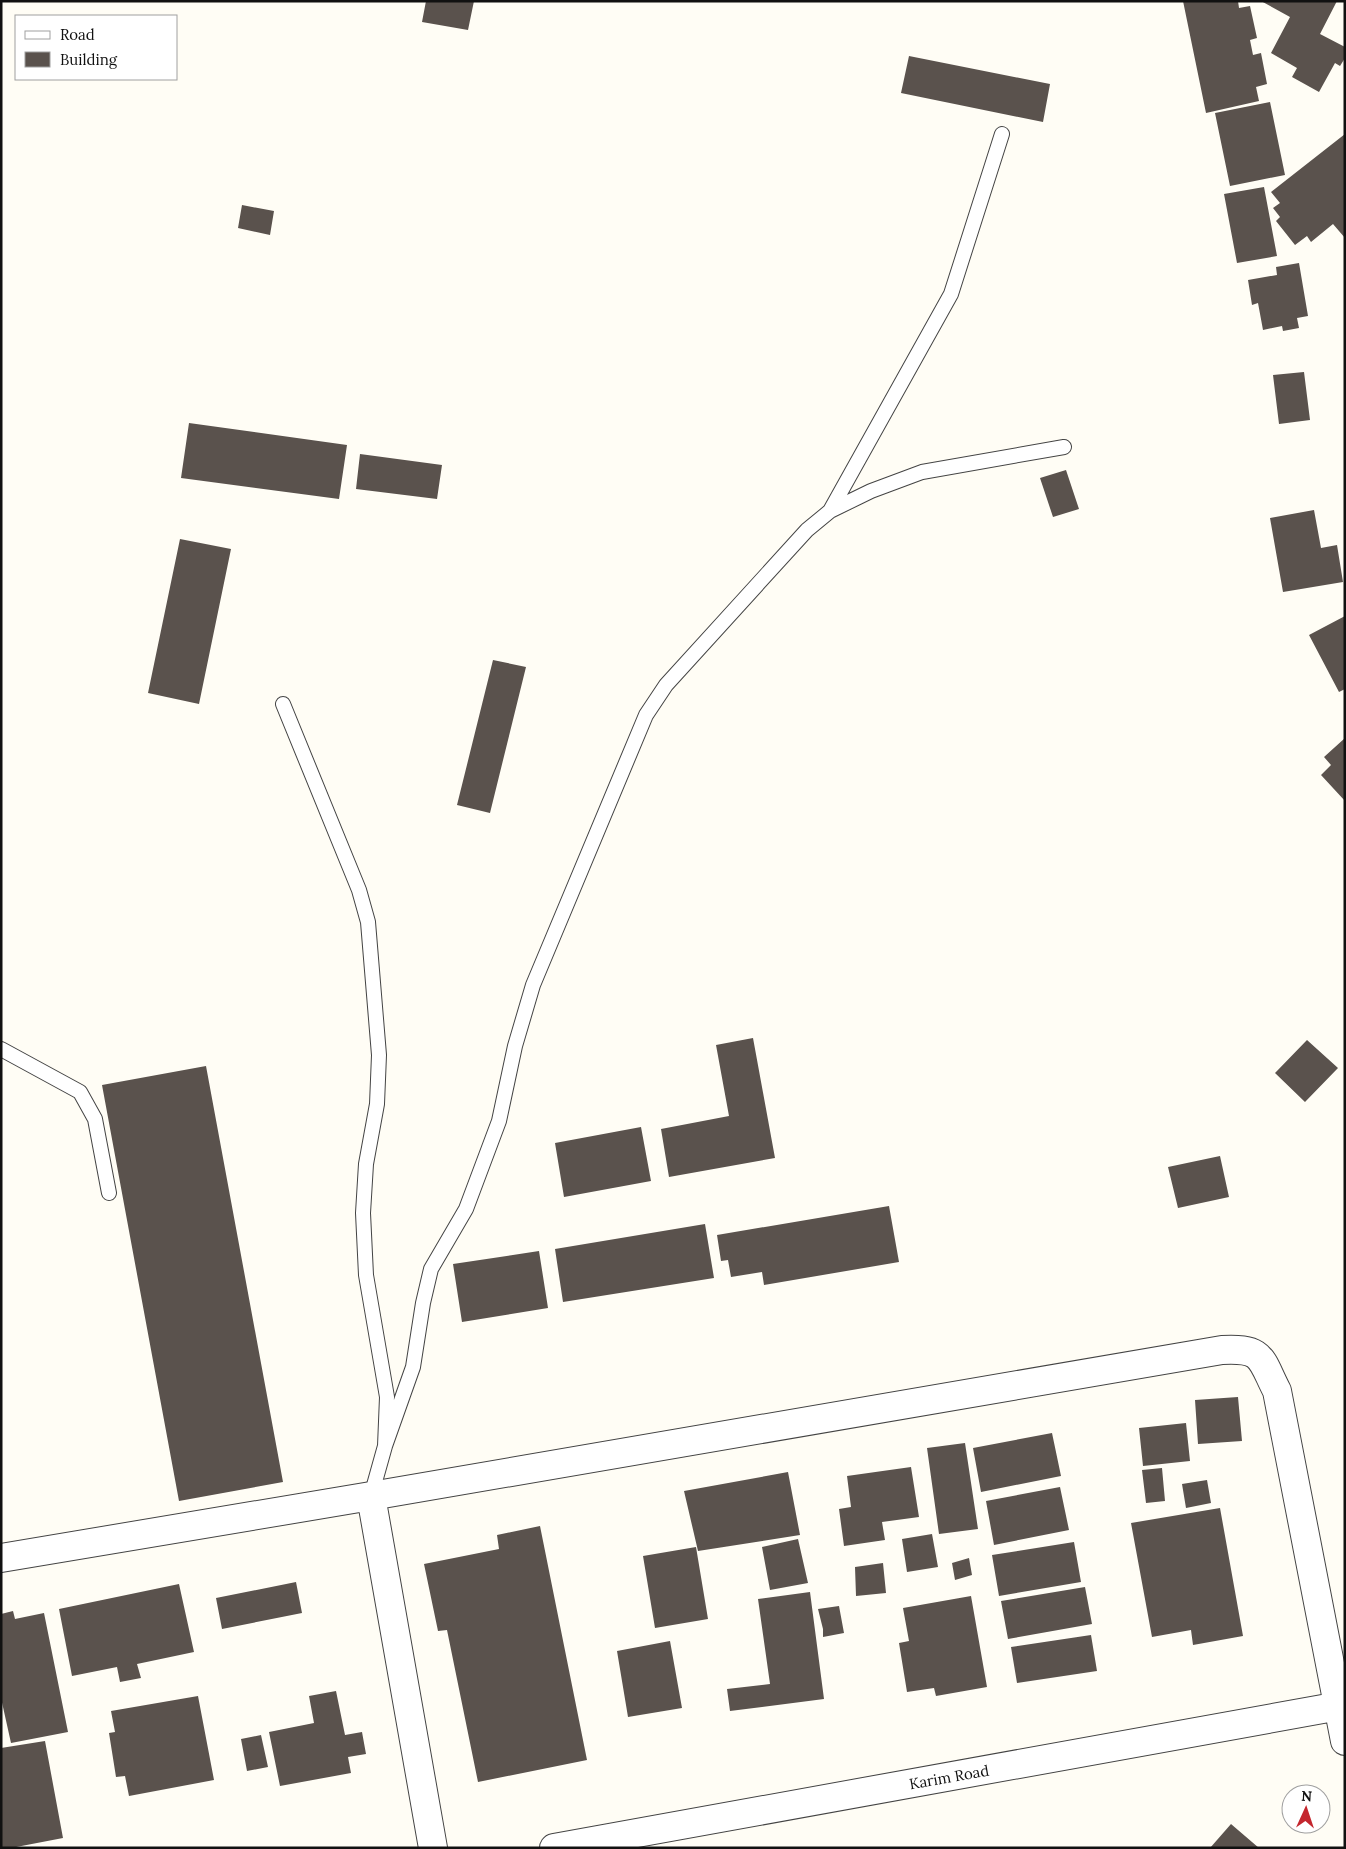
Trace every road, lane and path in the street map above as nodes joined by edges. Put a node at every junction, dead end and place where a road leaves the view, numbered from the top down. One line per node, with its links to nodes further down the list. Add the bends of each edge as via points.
1 (1002, 134): 3 (lane, via 950,294)
2 (1064, 447): 3 (lane, via 922,472)
3 (830, 511): 7 (lane, via 807,530 666,685 646,714 532,985 499,1121 466,1209 431,1269 412,1367)
4 (283, 704): 7 (lane, via 359,890 368,922 379,1055 377,1104 366,1164 362,1213 366,1275 387,1396)
5 (1, 1049): 6 (lane, via 80,1092 95,1118)
6 (109, 1193)
7 (385, 1446): 8 (lane)
8 (372, 1496): 9 (street); 10 (street, via 1222,1350 1243,1349 1260,1356 1277,1392); 12 (street)
9 (1, 1558)
10 (1342, 1706): 11 (street); 13 (street, Karim Road)
11 (1345, 1741)
12 (433, 1848)
13 (554, 1848)

